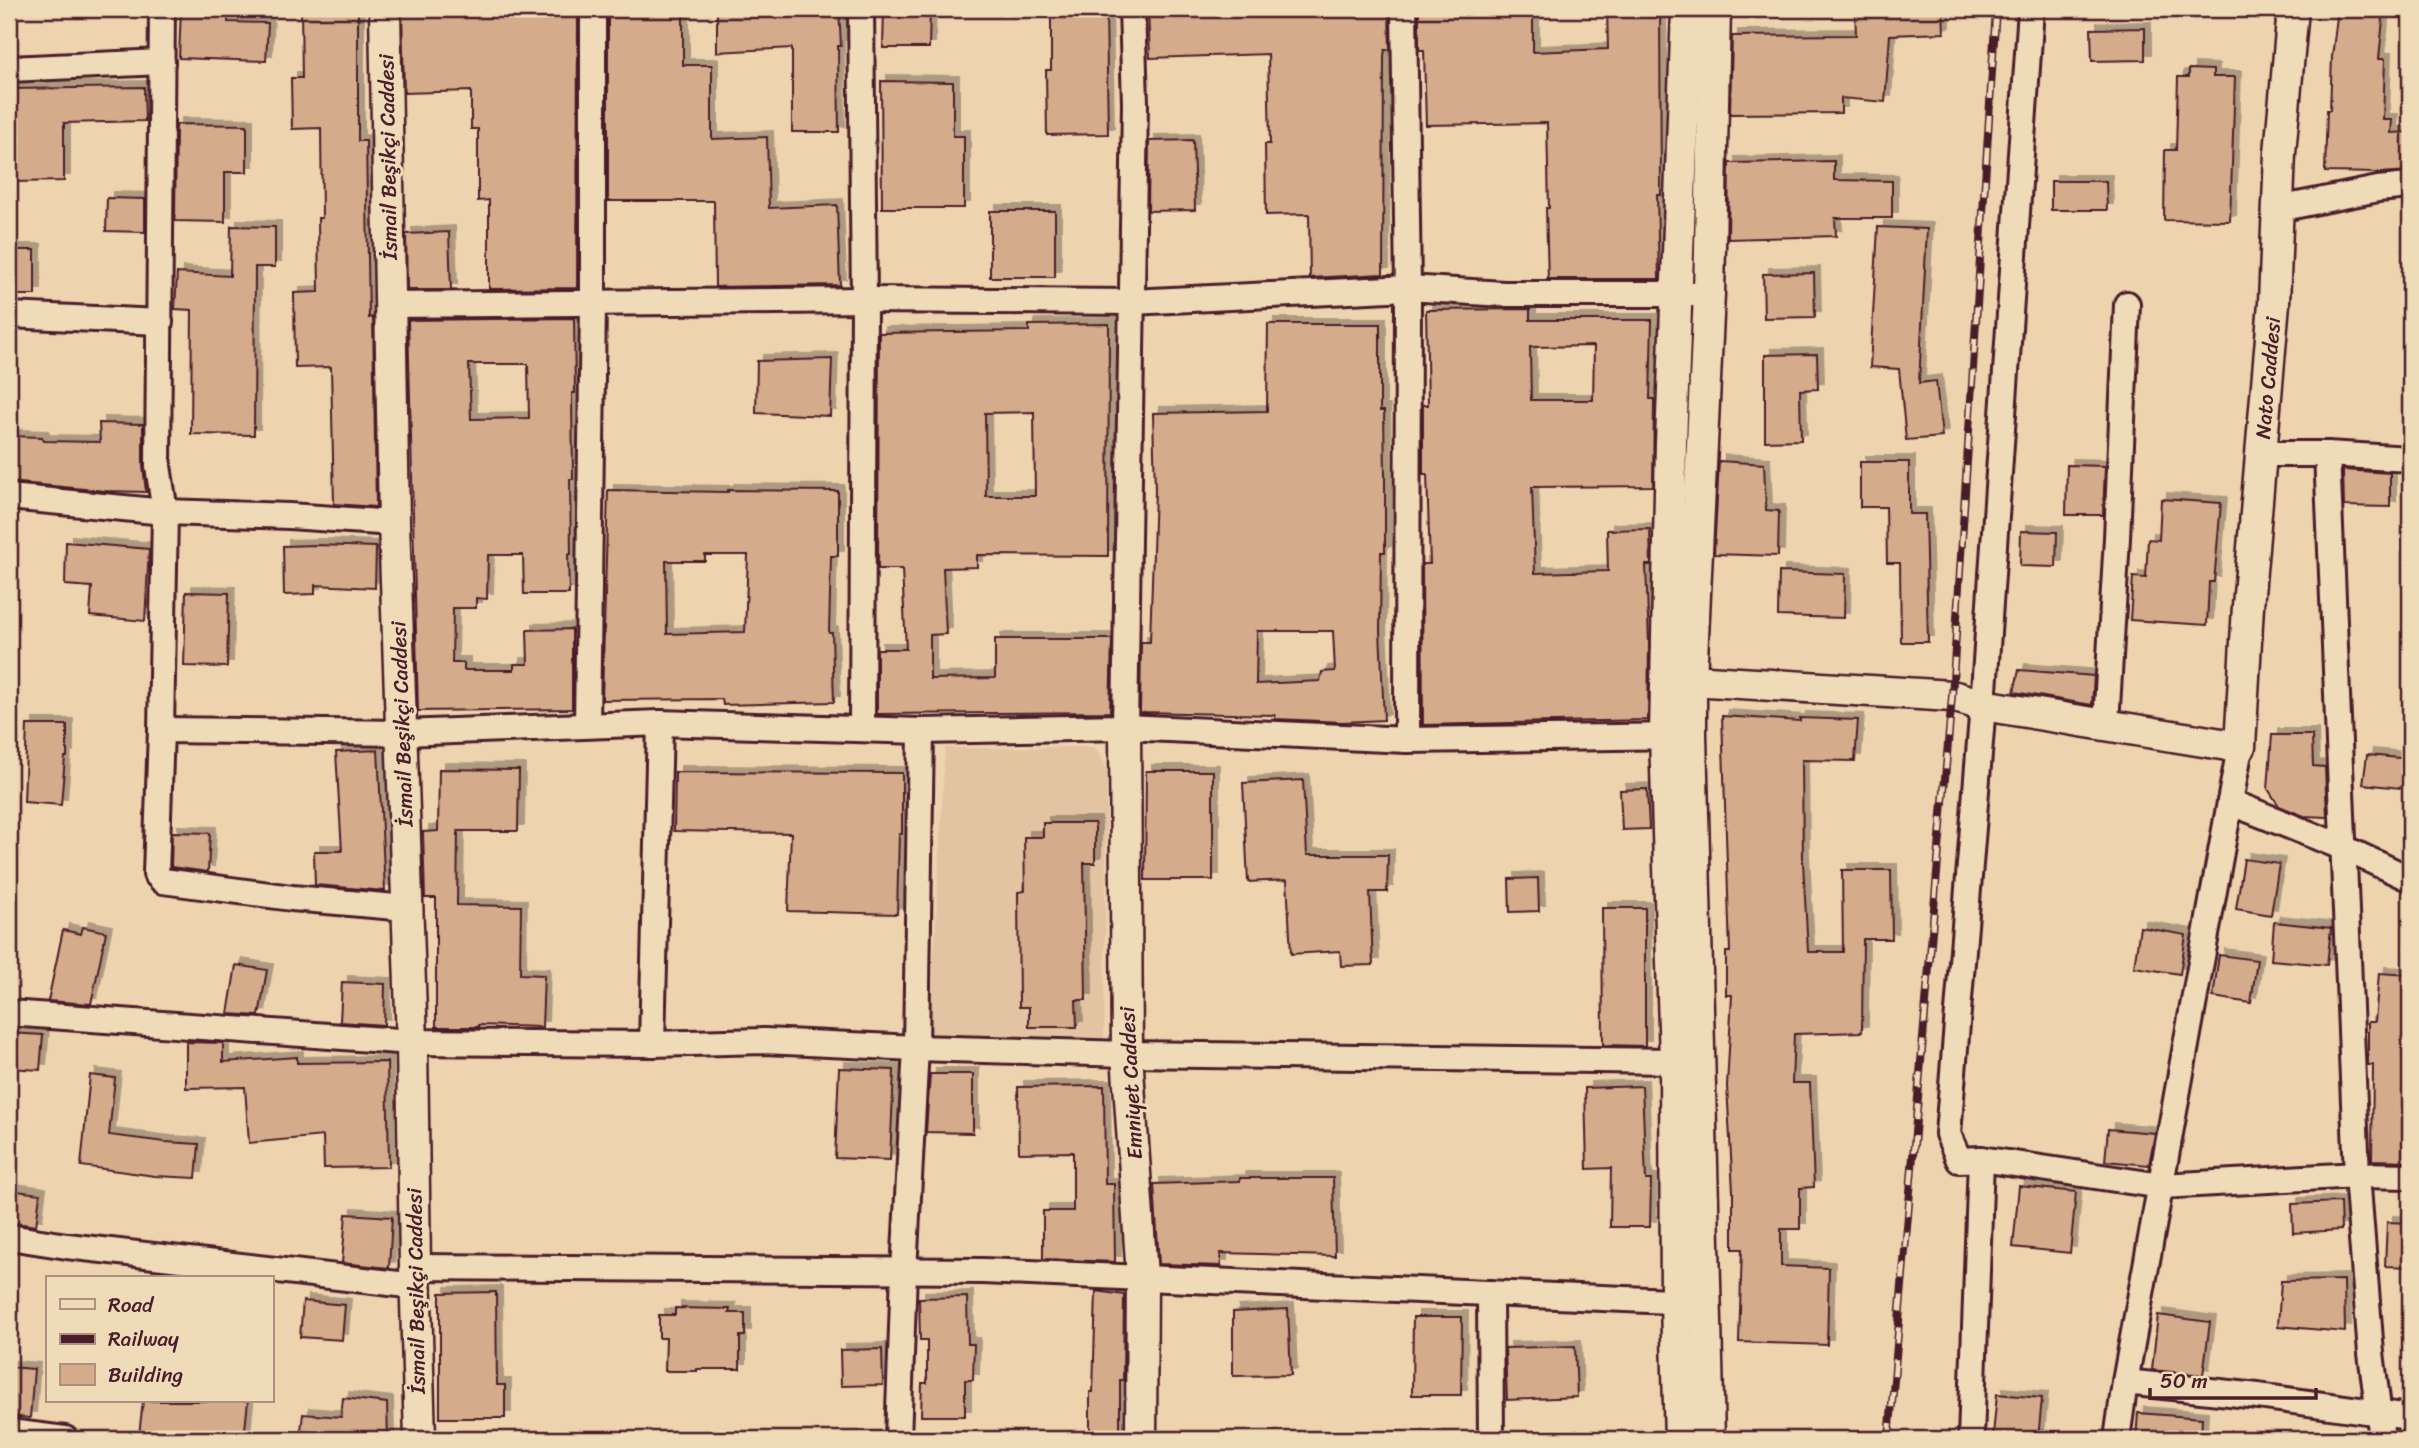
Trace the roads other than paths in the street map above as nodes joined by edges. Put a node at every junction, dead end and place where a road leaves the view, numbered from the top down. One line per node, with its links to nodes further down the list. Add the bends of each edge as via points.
1 (162, 9): 11 (street)
2 (385, 9): 22 (street, İsmail Beşikçi Caddesi)
3 (593, 9): 20 (street)
4 (861, 9): 18 (street)
5 (1132, 9): 19 (street)
6 (1404, 9): 15 (street)
7 (1687, 9): 16 (street)
8 (1715, 9): 17 (street)
9 (2031, 9): 32 (street)
10 (2293, 9): 14 (street, Nato Caddesi)
11 (162, 62): 12 (street); 24 (street)
12 (9, 69)
13 (2410, 186): 14 (street)
14 (2278, 209): 25 (street, Nato Caddesi)
15 (1408, 288): 16 (street, via 1504,295); 19 (street); 42 (street)
16 (1678, 294): 17 (street); 41 (street, via 1671,443)
17 (1709, 294): 31 (street)
18 (864, 300): 19 (street); 20 (street); 37 (street)
19 (1132, 302): 36 (street)
20 (593, 304): 22 (street); 35 (street)
21 (2126, 304): 34 (street)
22 (392, 305): 30 (street, İsmail Beşikçi Caddesi)
23 (9, 315): 24 (street)
24 (160, 322): 29 (street, via 158,466)
25 (2262, 454): 26 (street); 43 (street, Nato Caddesi)
26 (2327, 454): 27 (street); 45 (street)
27 (2410, 459)
28 (9, 496): 29 (street)
29 (165, 512): 30 (street); 38 (street)
30 (394, 523): 40 (street, İsmail Beşikçi Caddesi)
31 (1691, 680): 32 (street, via 1952,696); 41 (street)
32 (1983, 705): 34 (street); 54 (street, via 1948,1134 1959,1160)
33 (660, 723): 35 (street); 37 (street); 50 (street)
34 (2106, 724): 43 (street)
35 (587, 725): 40 (street)
36 (1125, 727): 39 (street); 42 (street); 52 (street, Emniyet Caddesi)
37 (862, 728): 39 (street)
38 (161, 730): 40 (street); 47 (street, via 156,874 163,881)
39 (921, 731): 51 (street)
40 (403, 733): 47 (street, İsmail Beşikçi Caddesi)
41 (1678, 736): 42 (street); 53 (street); 63 (street, via 1701,1063)
42 (1407, 740)
43 (2240, 747): 44 (street)
44 (2230, 802): 45 (street); 57 (street)
45 (2342, 847): 46 (street); 55 (street)
46 (2410, 879)
47 (407, 908): 49 (street, İsmail Beşikçi Caddesi)
48 (9, 1013): 49 (street)
49 (412, 1042): 50 (street); 60 (street, İsmail Beşikçi Caddesi)
50 (652, 1044): 51 (street, via 764,1041)
51 (916, 1048): 52 (street); 59 (street)
52 (1127, 1054): 53 (street); 61 (street, Emniyet Caddesi)
53 (1675, 1061): 63 (street)
54 (1981, 1159): 57 (street); 75 (street)
55 (2357, 1175): 56 (street); 57 (street); 65 (street)
56 (2410, 1176)
57 (2162, 1186): 64 (street)
58 (9, 1237): 60 (street)
59 (904, 1271): 60 (street); 61 (street); 70 (street)
60 (415, 1276): 69 (street, İsmail Beşikçi Caddesi)
61 (1142, 1278): 62 (street); 71 (street, Emniyet Caddesi)
62 (1490, 1293): 63 (street); 72 (street)
63 (1690, 1302): 73 (street); 74 (street)
64 (2125, 1382): 65 (street); 76 (street)
65 (2380, 1415): 66 (street); 77 (street)
66 (2410, 1417)
67 (9, 1432): 68 (street)
68 (65, 1439)
69 (420, 1439)
70 (898, 1439)
71 (1141, 1439)
72 (1491, 1439)
73 (1680, 1439)
74 (1709, 1439)
75 (1971, 1439)
76 (2117, 1439)
77 (2382, 1439)

